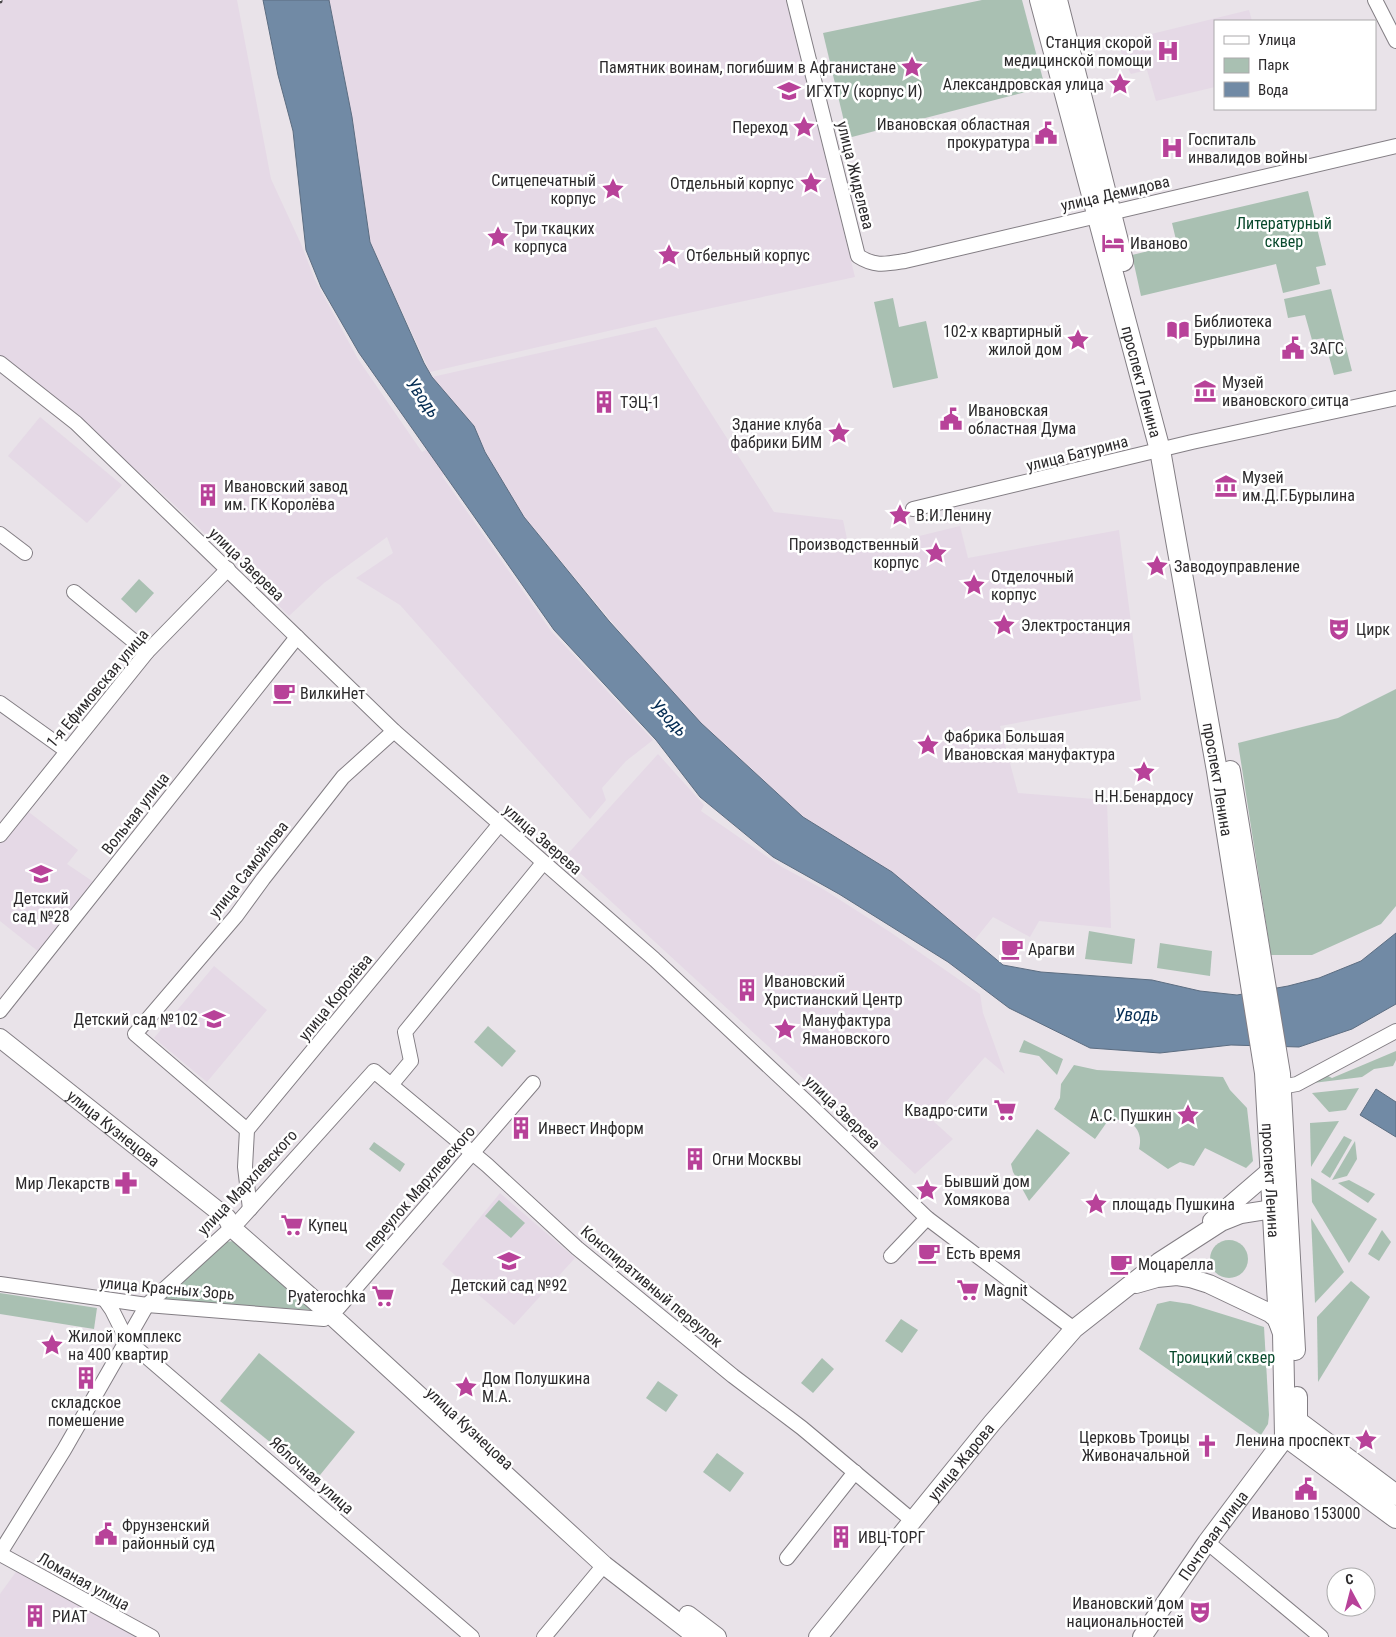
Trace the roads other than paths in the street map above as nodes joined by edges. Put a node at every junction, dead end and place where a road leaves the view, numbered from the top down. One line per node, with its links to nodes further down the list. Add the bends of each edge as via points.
1 (794, 0): 8 (street, улица Жиделева, via 858,256)
2 (1040, 0): 7 (highway, проспект Ленина)
3 (1057, 0): 7 (highway, проспект Ленина)
4 (1375, 0): 5 (street)
5 (1396, 41)
6 (1396, 146): 7 (street, улица Демидова)
7 (1103, 213): 8 (street, улица Демидова, via 905,261); 11 (highway, проспект Ленина)
8 (871, 264)
9 (0, 363): 15 (street, улица Зверева, via 76,423)
10 (1396, 398): 11 (street, улица Батурина)
11 (1166, 449): 12 (street, улица Батурина); 29 (highway, проспект Ленина)
12 (913, 509)
13 (0, 534): 14 (street)
14 (26, 553)
15 (228, 569): 17 (street, улица Зверева); 18 (street, 1-я Ефимовская улица)
16 (74, 592): 18 (street)
17 (297, 637): 20 (street, улица Зверева); 25 (street, Вольная улица)
18 (147, 652): 21 (street, 1-я Ефимовская улица)
19 (0, 703): 21 (street)
20 (394, 731): 22 (street, улица Зверева); 32 (street, улица Самойлова, via 343,777 236,916 135,1034)
21 (67, 751): 23 (street, 1-я Ефимовская улица)
22 (499, 825): 24 (street, улица Зверева); 32 (street, улица Королёва)
23 (0, 835)
24 (543, 862): 31 (street, via 405,1032 411,1061); 36 (street, улица Зверева, via 654,959)
25 (0, 1011)
26 (1396, 1030): 29 (street, via 1297,1084)
27 (0, 1038): 37 (main road, улица Кузнецова)
28 (374, 1071): 31 (street, Конспиративный переулок); 37 (street, улица Мархлевского)
29 (1275, 1078): 34 (highway, проспект Ленина); 35 (highway, проспект Ленина)
30 (533, 1083): 33 (street, переулок Мархлевского)
31 (391, 1085): 33 (street, Конспиративный переулок)
32 (248, 1130): 37 (street, via 246,1167)
33 (472, 1153): 44 (street, переулок Мархлевского); 49 (street, Конспиративный переулок, via 577,1248)
34 (1270, 1171): 35 (highway, проспект Ленина); 38 (main road)
35 (1281, 1208): 38 (main road, via 1234,1216); 46 (highway, проспект Ленина, via 1279,1322); 48 (highway, проспект Ленина)
36 (928, 1218): 39 (street); 45 (street, улица Зверева)
37 (237, 1219): 43 (street, улица Мархлевского); 44 (main road, улица Кузнецова)
38 (1189, 1242): 41 (main road)
39 (891, 1256)
40 (0, 1284): 42 (street, улица Красных Зорь)
41 (1114, 1296): 45 (main road, улица Жарова); 46 (main road, via 1157,1278 1190,1278 1263,1309 1276,1318)
42 (105, 1300): 43 (street, улица Красных Зорь); 47 (street)
43 (147, 1306): 44 (street, улица Красных Зорь, via 324,1319); 47 (street, улица Мархлевского)
44 (335, 1311): 56 (main road, улица Кузнецова); 57 (main road, улица Кузнецова, via 609,1555)
45 (1074, 1329): 52 (main road, улица Жарова, via 992,1422)
46 (1283, 1333): 48 (highway, проспект Ленина)
47 (127, 1340): 54 (street, улица Мархлевского); 59 (street, Яблочная улица)
48 (1291, 1429): 50 (highway); 51 (highway); 53 (main road, Почтовая улица)
49 (855, 1472): 52 (street, Конспиративный переулок); 55 (street)
50 (1396, 1495)
51 (1396, 1518)
52 (914, 1521): 61 (main road, улица Жарова)
53 (1207, 1542): 62 (main road, Почтовая улица); 63 (street)
54 (0, 1553): 58 (street, Ломаная улица)
55 (787, 1558)
56 (604, 1565): 57 (main road, улица Кузнецова); 60 (street)
57 (706, 1635)
58 (152, 1637)
59 (472, 1637)
60 (544, 1637)
61 (818, 1637)
62 (1142, 1637)
63 (1321, 1637)

